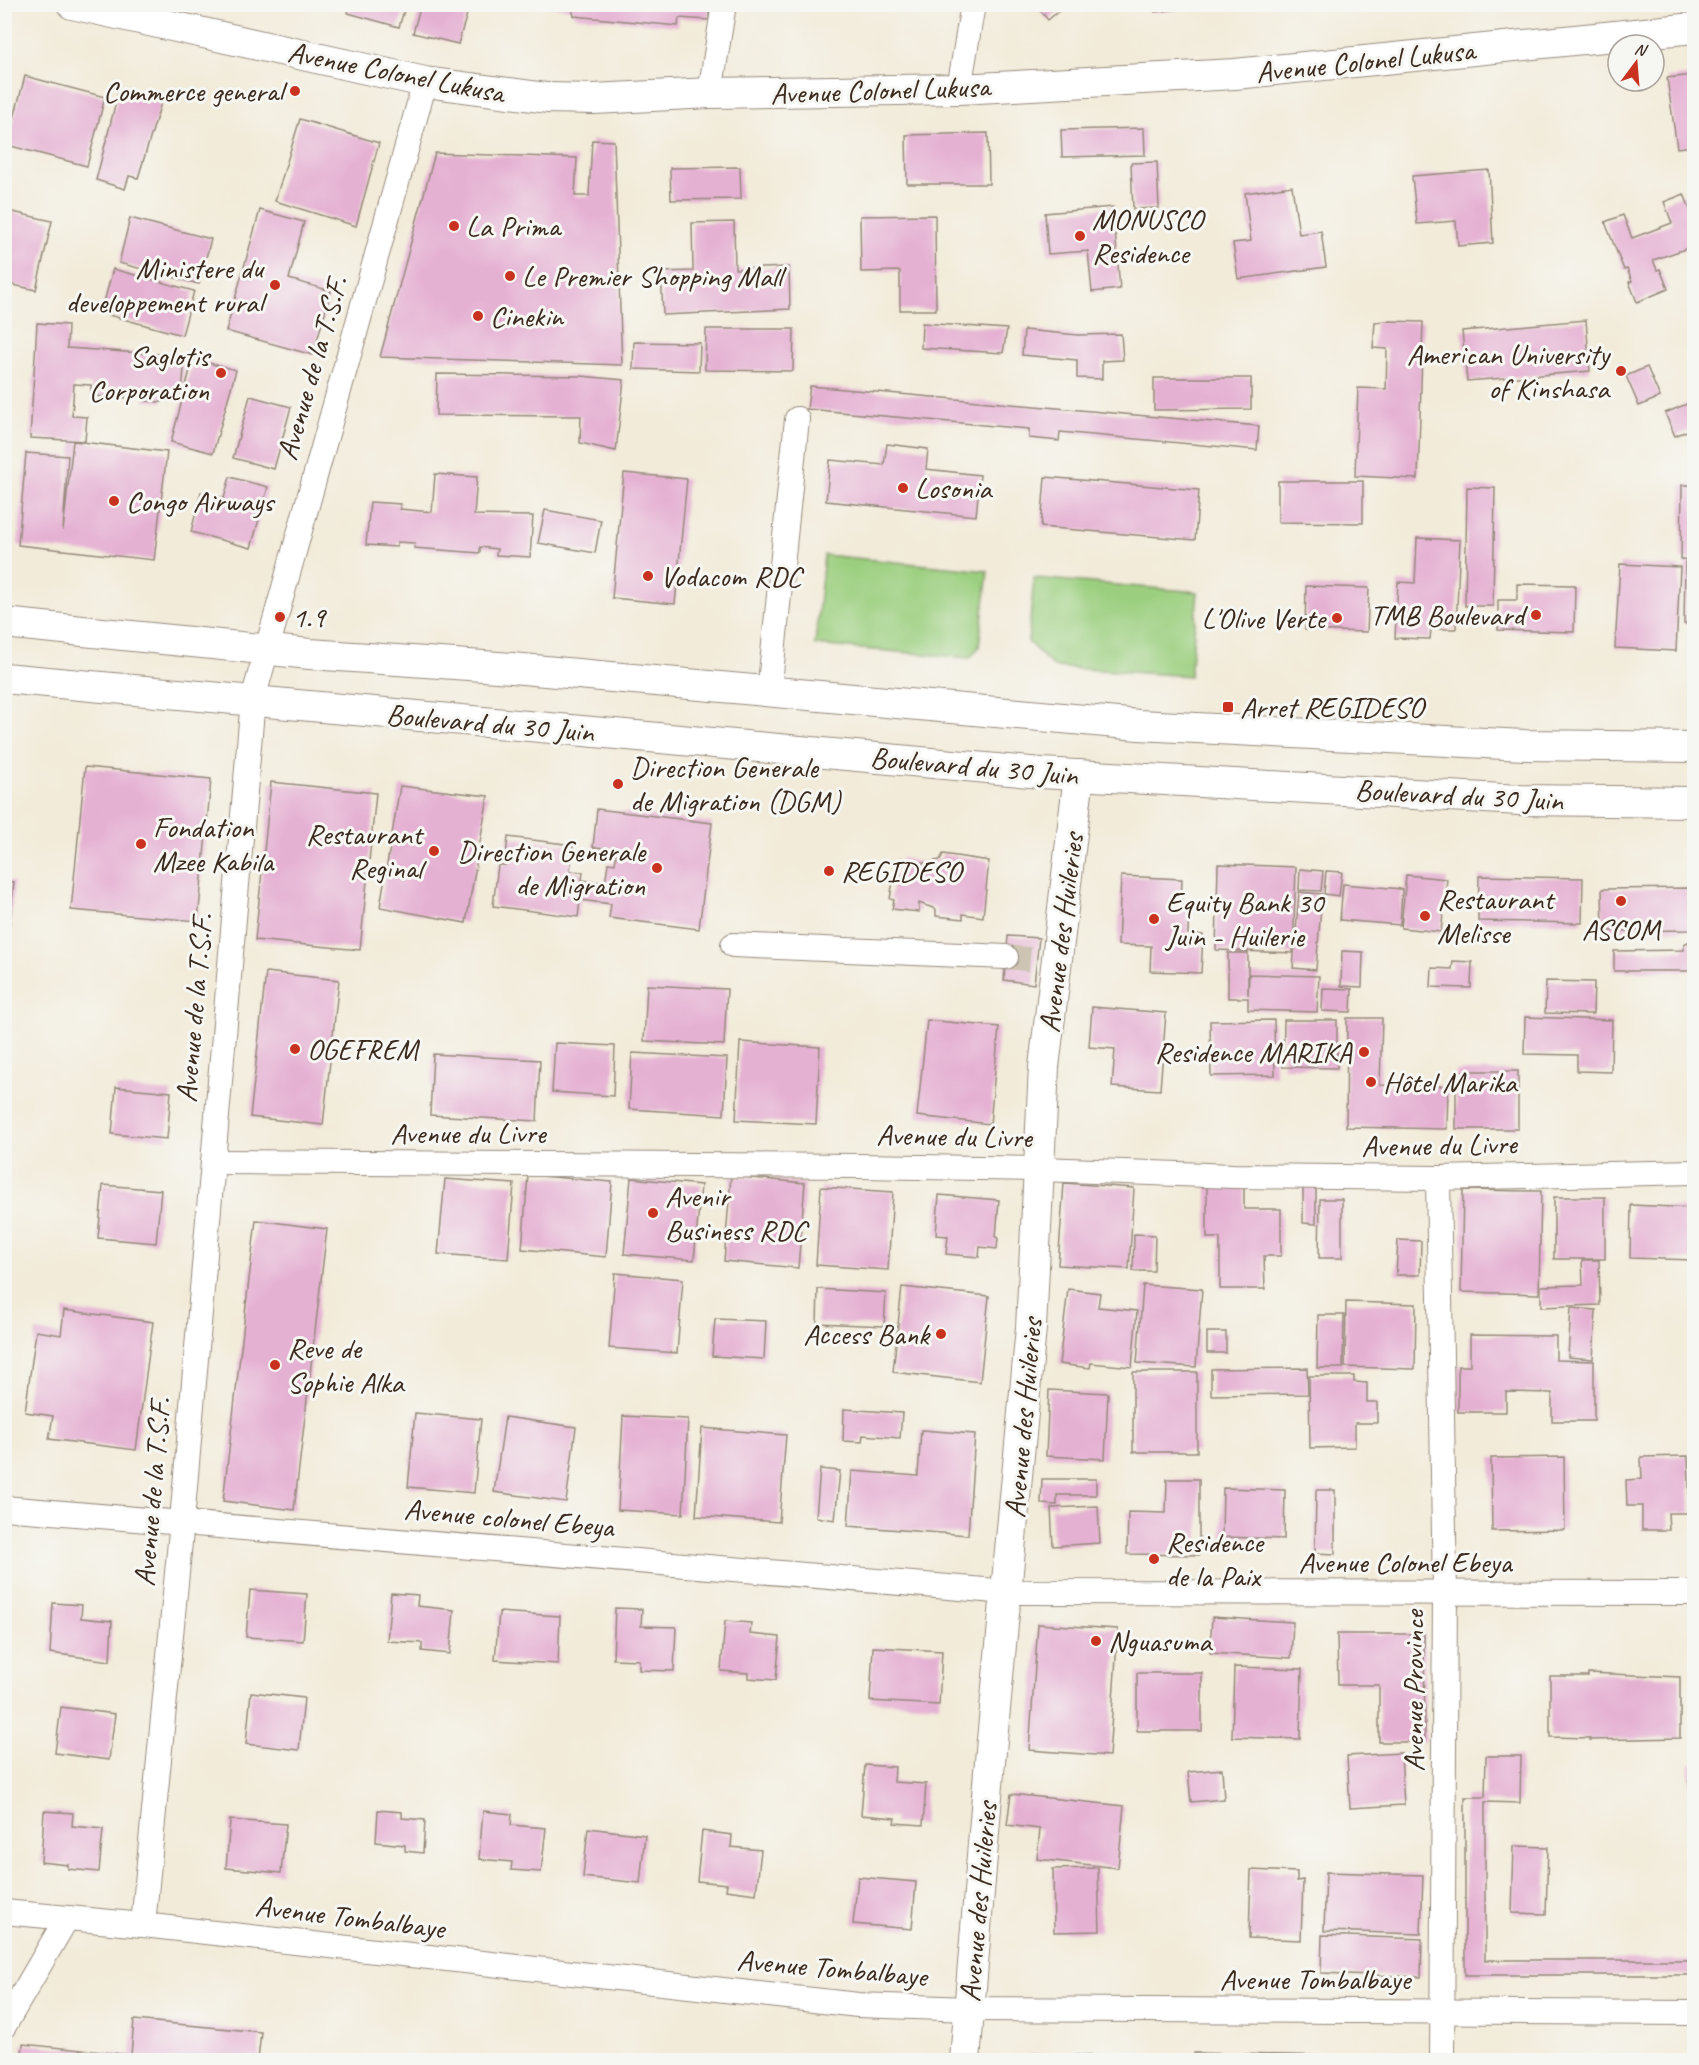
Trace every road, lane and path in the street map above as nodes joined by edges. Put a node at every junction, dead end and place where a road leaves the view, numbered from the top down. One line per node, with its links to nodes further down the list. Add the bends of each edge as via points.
1 (72, 4): 4 (main road, Avenue Colonel Lukusa)
2 (724, 4): 8 (street)
3 (973, 4): 7 (street)
4 (148, 12): 6 (main road, Avenue Colonel Lukusa)
5 (1695, 28): 7 (main road, Avenue Colonel Lukusa, via 1235,74)
6 (425, 82): 8 (main road, Avenue Colonel Lukusa, via 547,98); 11 (street, Avenue de la T.S.F.)
7 (959, 88): 8 (main road, Avenue Colonel Lukusa)
8 (710, 93)
9 (797, 419): 13 (street)
10 (4, 623): 11 (main road, Boulevard du 30 Juin)
11 (267, 649): 13 (main road, Boulevard du 30 Juin); 14 (street, Avenue de la T.S.F.)
12 (4, 678): 14 (main road, Boulevard du 30 Juin)
13 (769, 693): 15 (main road, Boulevard du 30 Juin, via 1139,725 1524,745)
14 (253, 699): 16 (main road, Boulevard du 30 Juin); 20 (street, Avenue de la T.S.F.)
15 (1695, 747)
16 (1079, 775): 17 (main road, Boulevard du 30 Juin, via 1520,800); 21 (main road, Avenue des Huileries, via 1047,961)
17 (1695, 802)
18 (733, 945): 19 (street)
19 (1006, 957)
20 (213, 1162): 21 (street, Avenue du Livre); 25 (street, Avenue de la T.S.F.)
21 (1040, 1168): 23 (street, Avenue du Livre, via 1234,1176); 26 (main road, Avenue des Huileries, via 1031,1328)
22 (1695, 1172): 23 (street, Avenue du Livre)
23 (1438, 1178): 28 (street, Avenue Province)
24 (4, 1508): 25 (street, Avenue colonel Ebeya)
25 (182, 1521): 26 (street, Avenue colonel Ebeya); 31 (street, Avenue de la T.S.F.)
26 (1008, 1592): 28 (street, Avenue Colonel Ebeya); 32 (main road, Avenue des Huileries)
27 (1695, 1593): 28 (street, Avenue Colonel Ebeya)
28 (1445, 1594): 33 (street, Avenue Province)
29 (4, 1912): 30 (street, Avenue Tombalbaye)
30 (67, 1918): 31 (street, Avenue Tombalbaye); 35 (street)
31 (143, 1925): 32 (street, Avenue Tombalbaye, via 858,2005)
32 (969, 2009): 33 (street, Avenue Tombalbaye); 36 (main road, Avenue des Huileries)
33 (1443, 2011): 34 (street, Avenue Tombalbaye); 37 (street, Avenue Province)
34 (1695, 2013)
35 (4, 2026)
36 (965, 2061)
37 (1442, 2061)

